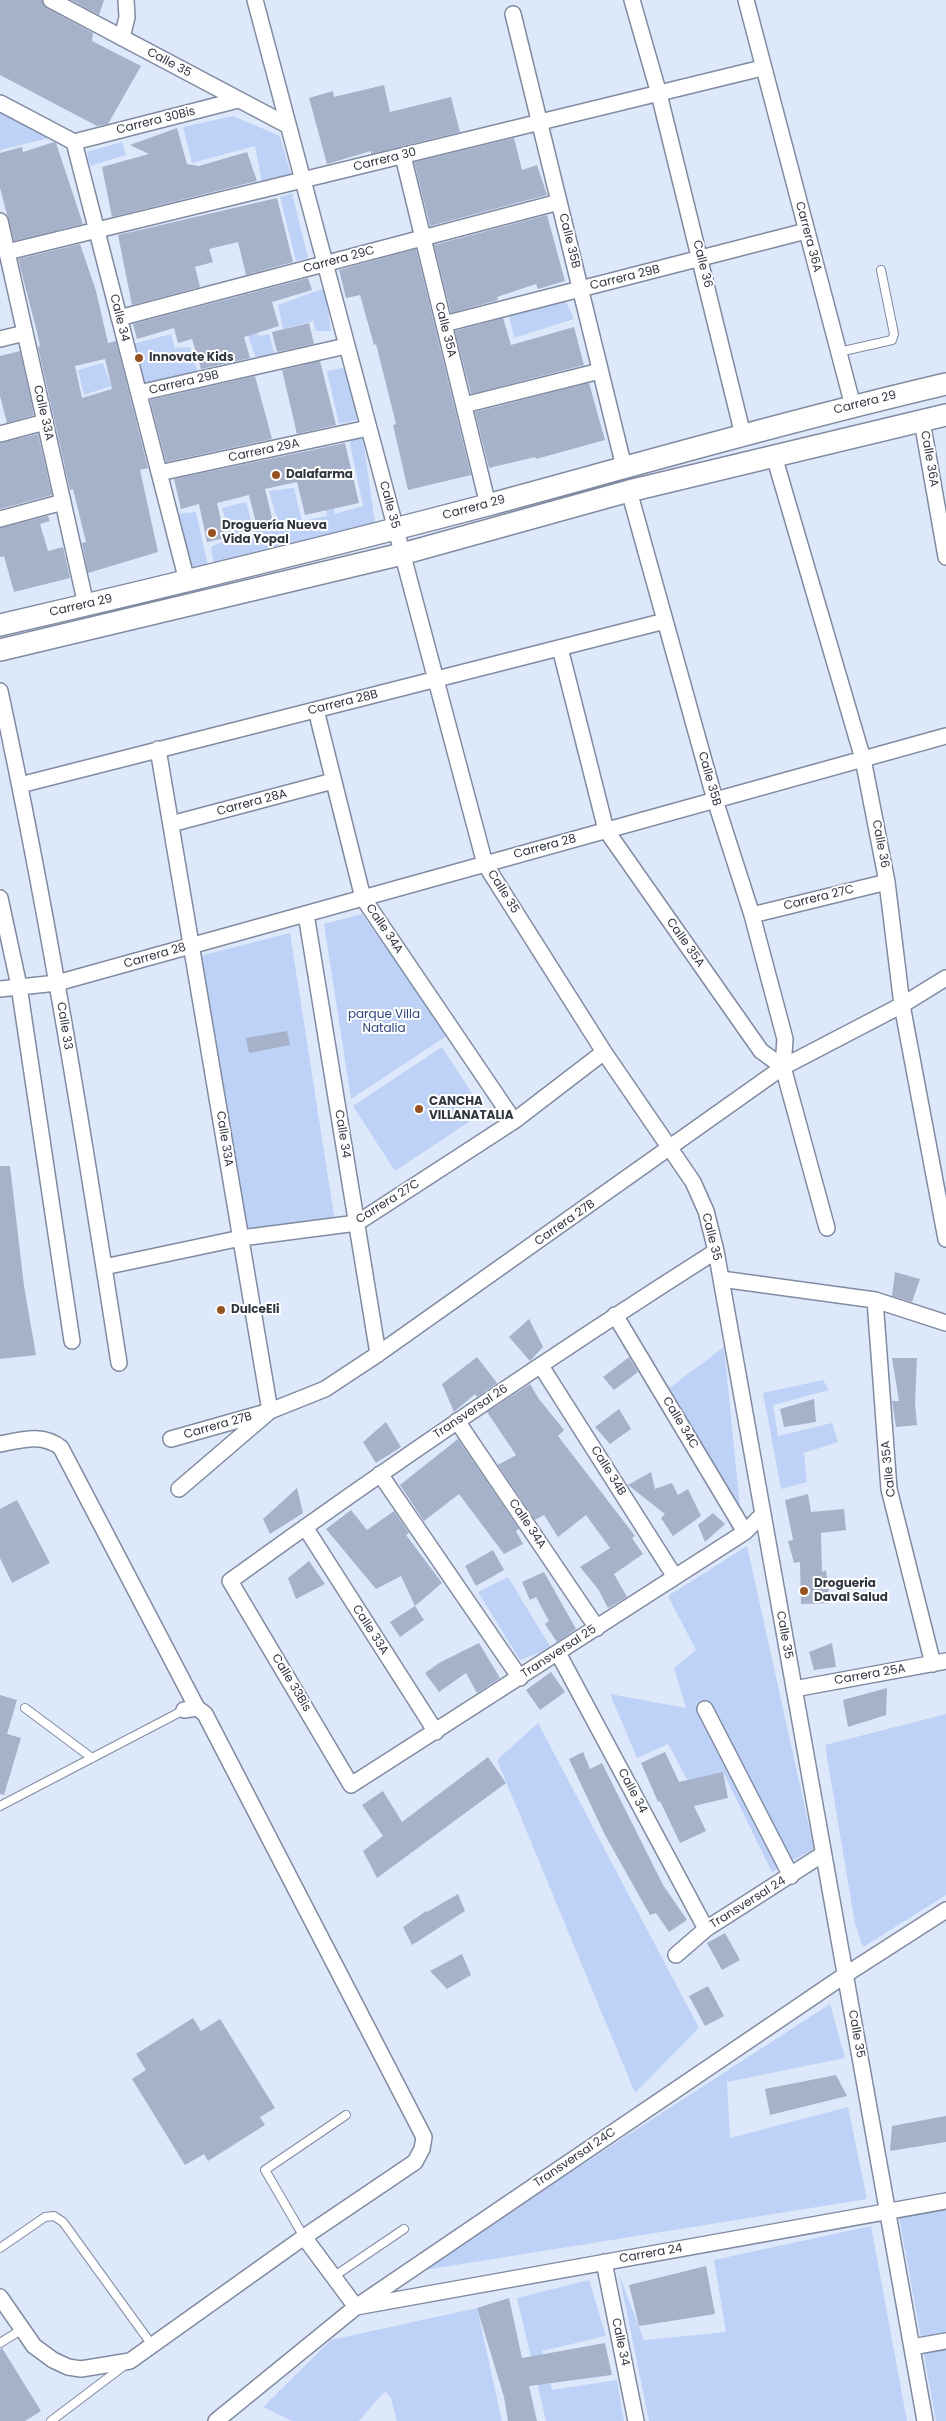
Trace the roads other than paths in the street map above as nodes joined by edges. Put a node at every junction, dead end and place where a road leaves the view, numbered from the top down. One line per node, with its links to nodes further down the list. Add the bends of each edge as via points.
1 (51, 0): 7 (street, Calle 35)
2 (126, 0): 7 (street)
3 (255, 0): 13 (street, Calle 35)
4 (632, 0): 9 (street, Calle 36)
5 (746, 0): 8 (street, Carrera 36A)
6 (513, 14): 12 (street, Calle 35B)
7 (122, 38): 10 (street, Calle 35)
8 (762, 68): 9 (street, Carrera 30); 20 (street, Carrera 36A)
9 (658, 94): 12 (street, Carrera 30); 23 (street, Calle 36)
10 (238, 100): 13 (street, Calle 35); 14 (street, Carrera 30Bis)
11 (0, 103): 14 (street)
12 (540, 122): 15 (street, Carrera 30); 17 (street, Calle 35B)
13 (287, 125): 16 (street, Calle 35)
14 (74, 142): 19 (street, Calle 34)
15 (403, 156): 16 (street, Carrera 30); 21 (street, Calle 35A)
16 (302, 180): 19 (street, Carrera 30); 24 (street, Calle 35)
17 (559, 202): 21 (street, Carrera 29C); 26 (street, Calle 35B)
18 (0, 221): 22 (street, Calle 33A)
19 (97, 230): 22 (street, Carrera 30); 27 (street, Calle 34)
20 (806, 231): 23 (street, Carrera 29B); 32 (street, Carrera 36A)
21 (423, 238): 24 (street, Carrera 29C); 28 (street, Calle 35A)
22 (7, 252): 29 (street, Calle 33A)
23 (701, 258): 26 (street, Carrera 29B); 43 (street, Calle 36)
24 (324, 263): 27 (street, Carrera 29C); 31 (street, Calle 35)
25 (881, 270): 32 (lane, via 894,334 892,340)
26 (580, 289): 28 (street, Carrera 29B); 33 (street, Calle 35B)
27 (119, 318): 35 (street, Calle 34)
28 (444, 324): 36 (street, Calle 35A)
29 (25, 333): 30 (street); 40 (street, Calle 33A)
30 (0, 339)
31 (346, 346): 35 (street, Carrera 29B); 41 (street, Calle 35)
32 (839, 352): 37 (street, Carrera 36A)
33 (600, 371): 36 (street); 45 (street, Calle 35B)
34 (946, 384): 37 (main road, Carrera 29)
35 (139, 393): 46 (street, Calle 34)
36 (464, 405): 49 (street, Calle 35A)
37 (853, 406): 43 (main road, Carrera 29)
38 (946, 415): 39 (main road, Carrera 29)
39 (922, 421): 44 (main road, Carrera 29); 53 (street, Calle 36A)
40 (45, 422): 42 (street); 48 (street, Calle 33A)
41 (368, 428): 46 (street, Carrera 29A); 51 (street, Calle 35)
42 (0, 434)
43 (743, 435): 45 (main road, Carrera 29)
44 (774, 456): 47 (main road, Carrera 29); 65 (street, Calle 36)
45 (624, 468): 49 (main road, Carrera 29)
46 (159, 473): 54 (street, Calle 34)
47 (629, 490): 52 (main road, Carrera 29); 56 (street, Calle 35B)
48 (63, 502): 50 (street); 55 (street, Calle 33A)
49 (488, 504): 51 (main road, Carrera 29)
50 (0, 519)
51 (395, 528): 52 (street, Calle 35); 54 (main road, Carrera 29)
52 (402, 554): 59 (main road, Carrera 29); 60 (street, Calle 35)
53 (946, 557)
54 (187, 581): 55 (main road, Carrera 29)
55 (86, 605): 57 (main road, Carrera 29)
56 (665, 621): 58 (street, Carrera 28B); 68 (street, Calle 35B)
57 (0, 625)
58 (560, 648): 60 (street, Carrera 28B); 70 (street, Calle 35A)
59 (0, 650)
60 (435, 679): 62 (street, Carrera 28B); 71 (street, Calle 35)
61 (0, 691): 67 (street, Calle 33)
62 (316, 710): 64 (street, Carrera 28B); 66 (street, Calle 34A)
63 (946, 736): 65 (street, Carrera 28)
64 (158, 750): 67 (street, Carrera 28B); 69 (street, Calle 33A)
65 (863, 759): 68 (street, Carrera 28); 72 (street, Calle 36)
66 (333, 781): 69 (street, Carrera 28A); 74 (street, Calle 34A)
67 (20, 784): 79 (street, Calle 33)
68 (715, 800): 70 (street, Carrera 28); 76 (street, Calle 35B)
69 (171, 824): 77 (street, Calle 33A)
70 (606, 830): 71 (street, Carrera 28); 84 (street, Calle 35A, via 761,1051)
71 (485, 864): 74 (street, Carrera 28); 83 (street, Calle 35)
72 (887, 882): 76 (street, Carrera 27C); 82 (street, Calle 36)
73 (0, 898): 80 (street)
74 (363, 898): 75 (street, Carrera 28); 85 (street, Calle 34A)
75 (306, 914): 77 (street, Carrera 28); 88 (street, Calle 34)
76 (752, 915): 84 (street, Calle 35B, via 785,1039)
77 (192, 945): 79 (street, Carrera 28); 90 (street, Calle 33A)
78 (946, 978): 82 (street, Carrera 27B)
79 (57, 983): 80 (street, Carrera 28); 93 (street, Calle 33)
80 (19, 986): 81 (street, Carrera 28); 98 (street)
81 (0, 989)
82 (902, 1005): 84 (street, Carrera 27B); 87 (street, Calle 36)
83 (604, 1052): 85 (street, Carrera 27C); 86 (street, Calle 35)
84 (783, 1067): 86 (street, Carrera 27B); 89 (street)
85 (514, 1121): 88 (street, Carrera 27C)
86 (670, 1147): 92 (street, Calle 35, via 693,1182 706,1211); 99 (street, Carrera 27B)
87 (942, 1191): 91 (street, Calle 36)
88 (357, 1223): 90 (street, Carrera 27C); 99 (street, Calle 34)
89 (827, 1228)
90 (241, 1238): 93 (street, Carrera 27C); 102 (street, Calle 33A)
91 (946, 1239)
92 (716, 1251): 94 (street, Calle 35); 96 (street, Transversal 26)
93 (104, 1267): 100 (street, Calle 33)
94 (721, 1279): 95 (street); 108 (street, Calle 35)
95 (875, 1300): 97 (street); 115 (street, Calle 35A, via 889,1489)
96 (615, 1315): 101 (street, Transversal 26); 110 (street, Calle 34C)
97 (946, 1323)
98 (72, 1341)
99 (378, 1354): 102 (street, Carrera 27B, via 325,1389)
100 (119, 1363)
101 (542, 1366): 103 (street, Transversal 26); 111 (street, Calle 34B)
102 (270, 1411): 104 (street, Carrera 27B); 107 (street)
103 (457, 1421): 106 (street, Transversal 26); 113 (street, Calle 34A)
104 (171, 1439)
105 (0, 1444): 119 (street, via 42,1439 61,1448)
106 (380, 1474): 109 (street, Transversal 26); 116 (street)
107 (179, 1489)
108 (763, 1514): 110 (street, Transversal 25); 117 (street, Calle 35)
109 (305, 1527): 112 (street, Transversal 26); 121 (street, Calle 33A)
110 (745, 1532): 111 (street, Transversal 25)
111 (675, 1577): 113 (street, Transversal 25)
112 (230, 1581): 123 (street, Calle 33Bis)
113 (596, 1628): 114 (street, Transversal 25)
114 (558, 1653): 116 (street, Transversal 25); 128 (street, Calle 34)
115 (939, 1662): 117 (street, Carrera 25A)
116 (520, 1678): 121 (street, Transversal 25)
117 (794, 1689): 125 (street, Calle 35)
118 (25, 1708): 122 (lane)
119 (190, 1709): 122 (lane); 135 (street, via 204,1714 209,1722 424,2137 422,2149 414,2162)
120 (705, 1709): 126 (street)
121 (436, 1732): 123 (street, Transversal 25)
122 (92, 1758): 124 (lane)
123 (351, 1785)
124 (0, 1806)
125 (823, 1854): 126 (street, Transversal 24); 130 (street, Calle 35)
126 (791, 1876): 128 (street, Transversal 24)
127 (946, 1910): 130 (street, Transversal 24C)
128 (706, 1929): 129 (street, Transversal 24)
129 (676, 1955)
130 (845, 1975): 133 (street, Calle 35); 140 (street, Transversal 24C)
131 (346, 2115): 135 (lane, via 265,2170)
132 (946, 2201): 133 (street, Carrera 24)
133 (888, 2211): 137 (street, Carrera 24); 145 (street, Calle 35)
134 (404, 2229): 138 (lane)
135 (304, 2237): 138 (street); 144 (street)
136 (0, 2248): 144 (lane, via 45,2217 54,2216 63,2222)
137 (604, 2262): 140 (street, Carrera 24); 149 (street, Calle 34)
138 (333, 2277): 140 (street)
139 (0, 2297): 141 (street)
140 (356, 2307): 148 (street, Transversal 24C)
141 (21, 2330): 143 (lane); 146 (street, via 34,2346 68,2367 82,2369)
142 (946, 2341): 145 (street)
143 (0, 2343)
144 (152, 2345): 146 (street)
145 (912, 2347): 150 (street, Calle 35)
146 (130, 2361): 147 (lane)
147 (51, 2421)
148 (216, 2421)
149 (636, 2421)
150 (925, 2421)

